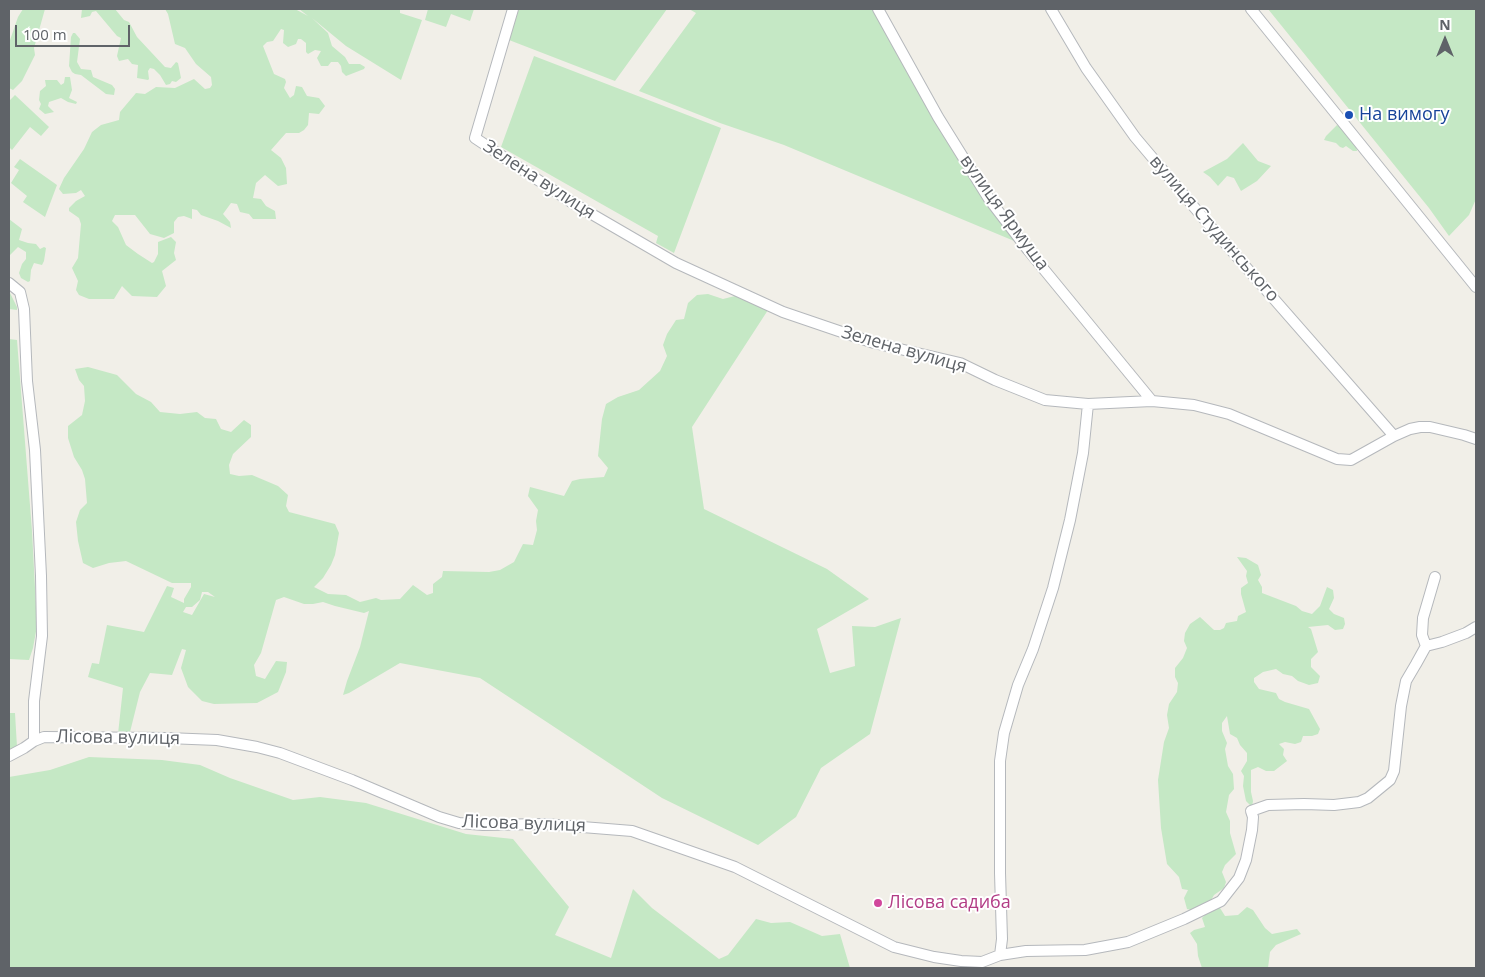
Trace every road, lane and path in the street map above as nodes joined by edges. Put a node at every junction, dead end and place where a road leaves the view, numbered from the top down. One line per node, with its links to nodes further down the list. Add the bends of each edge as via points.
1 (513, 9): 8 (street, Зелена вулиця, via 475,138 571,202 676,263 783,312 874,343 960,363 1044,400)
2 (878, 9): 7 (street, вулиця Ярмуша, via 938,117 989,199)
3 (1051, 9): 9 (street, вулиця Студинського, via 1086,68 1135,137)
4 (1251, 9): 6 (street)
5 (9, 283): 14 (street, via 20,292 24,308 27,381 35,450 42,636 34,701)
6 (1476, 287)
7 (1152, 401): 8 (street, Зелена вулиця); 9 (street, Зелена вулиця, via 1194,405 1229,414 1337,460 1351,460)
8 (1088, 404): 16 (street, via 1083,454 1053,588 1004,733 1000,760)
9 (1394, 436): 10 (street, Зелена вулиця, via 1420,427)
10 (1476, 439)
11 (1435, 577): 13 (street, via 1423,618 1422,635)
12 (1476, 627): 13 (street)
13 (1426, 646): 16 (street, Лісова вулиця, via 1406,681 1394,771 1390,780 1368,798 1334,805 1268,805 1251,812 1252,830 1239,878 1221,901 1184,919 1128,942 1102,948)
14 (34, 741): 15 (street, Лісова вулиця); 16 (street, Лісова вулиця, via 44,737 167,738 216,740 257,747 352,780 459,823 483,826 546,824 632,831 735,867 894,947 960,961 982,962)
15 (9, 756)
16 (1000, 955)

